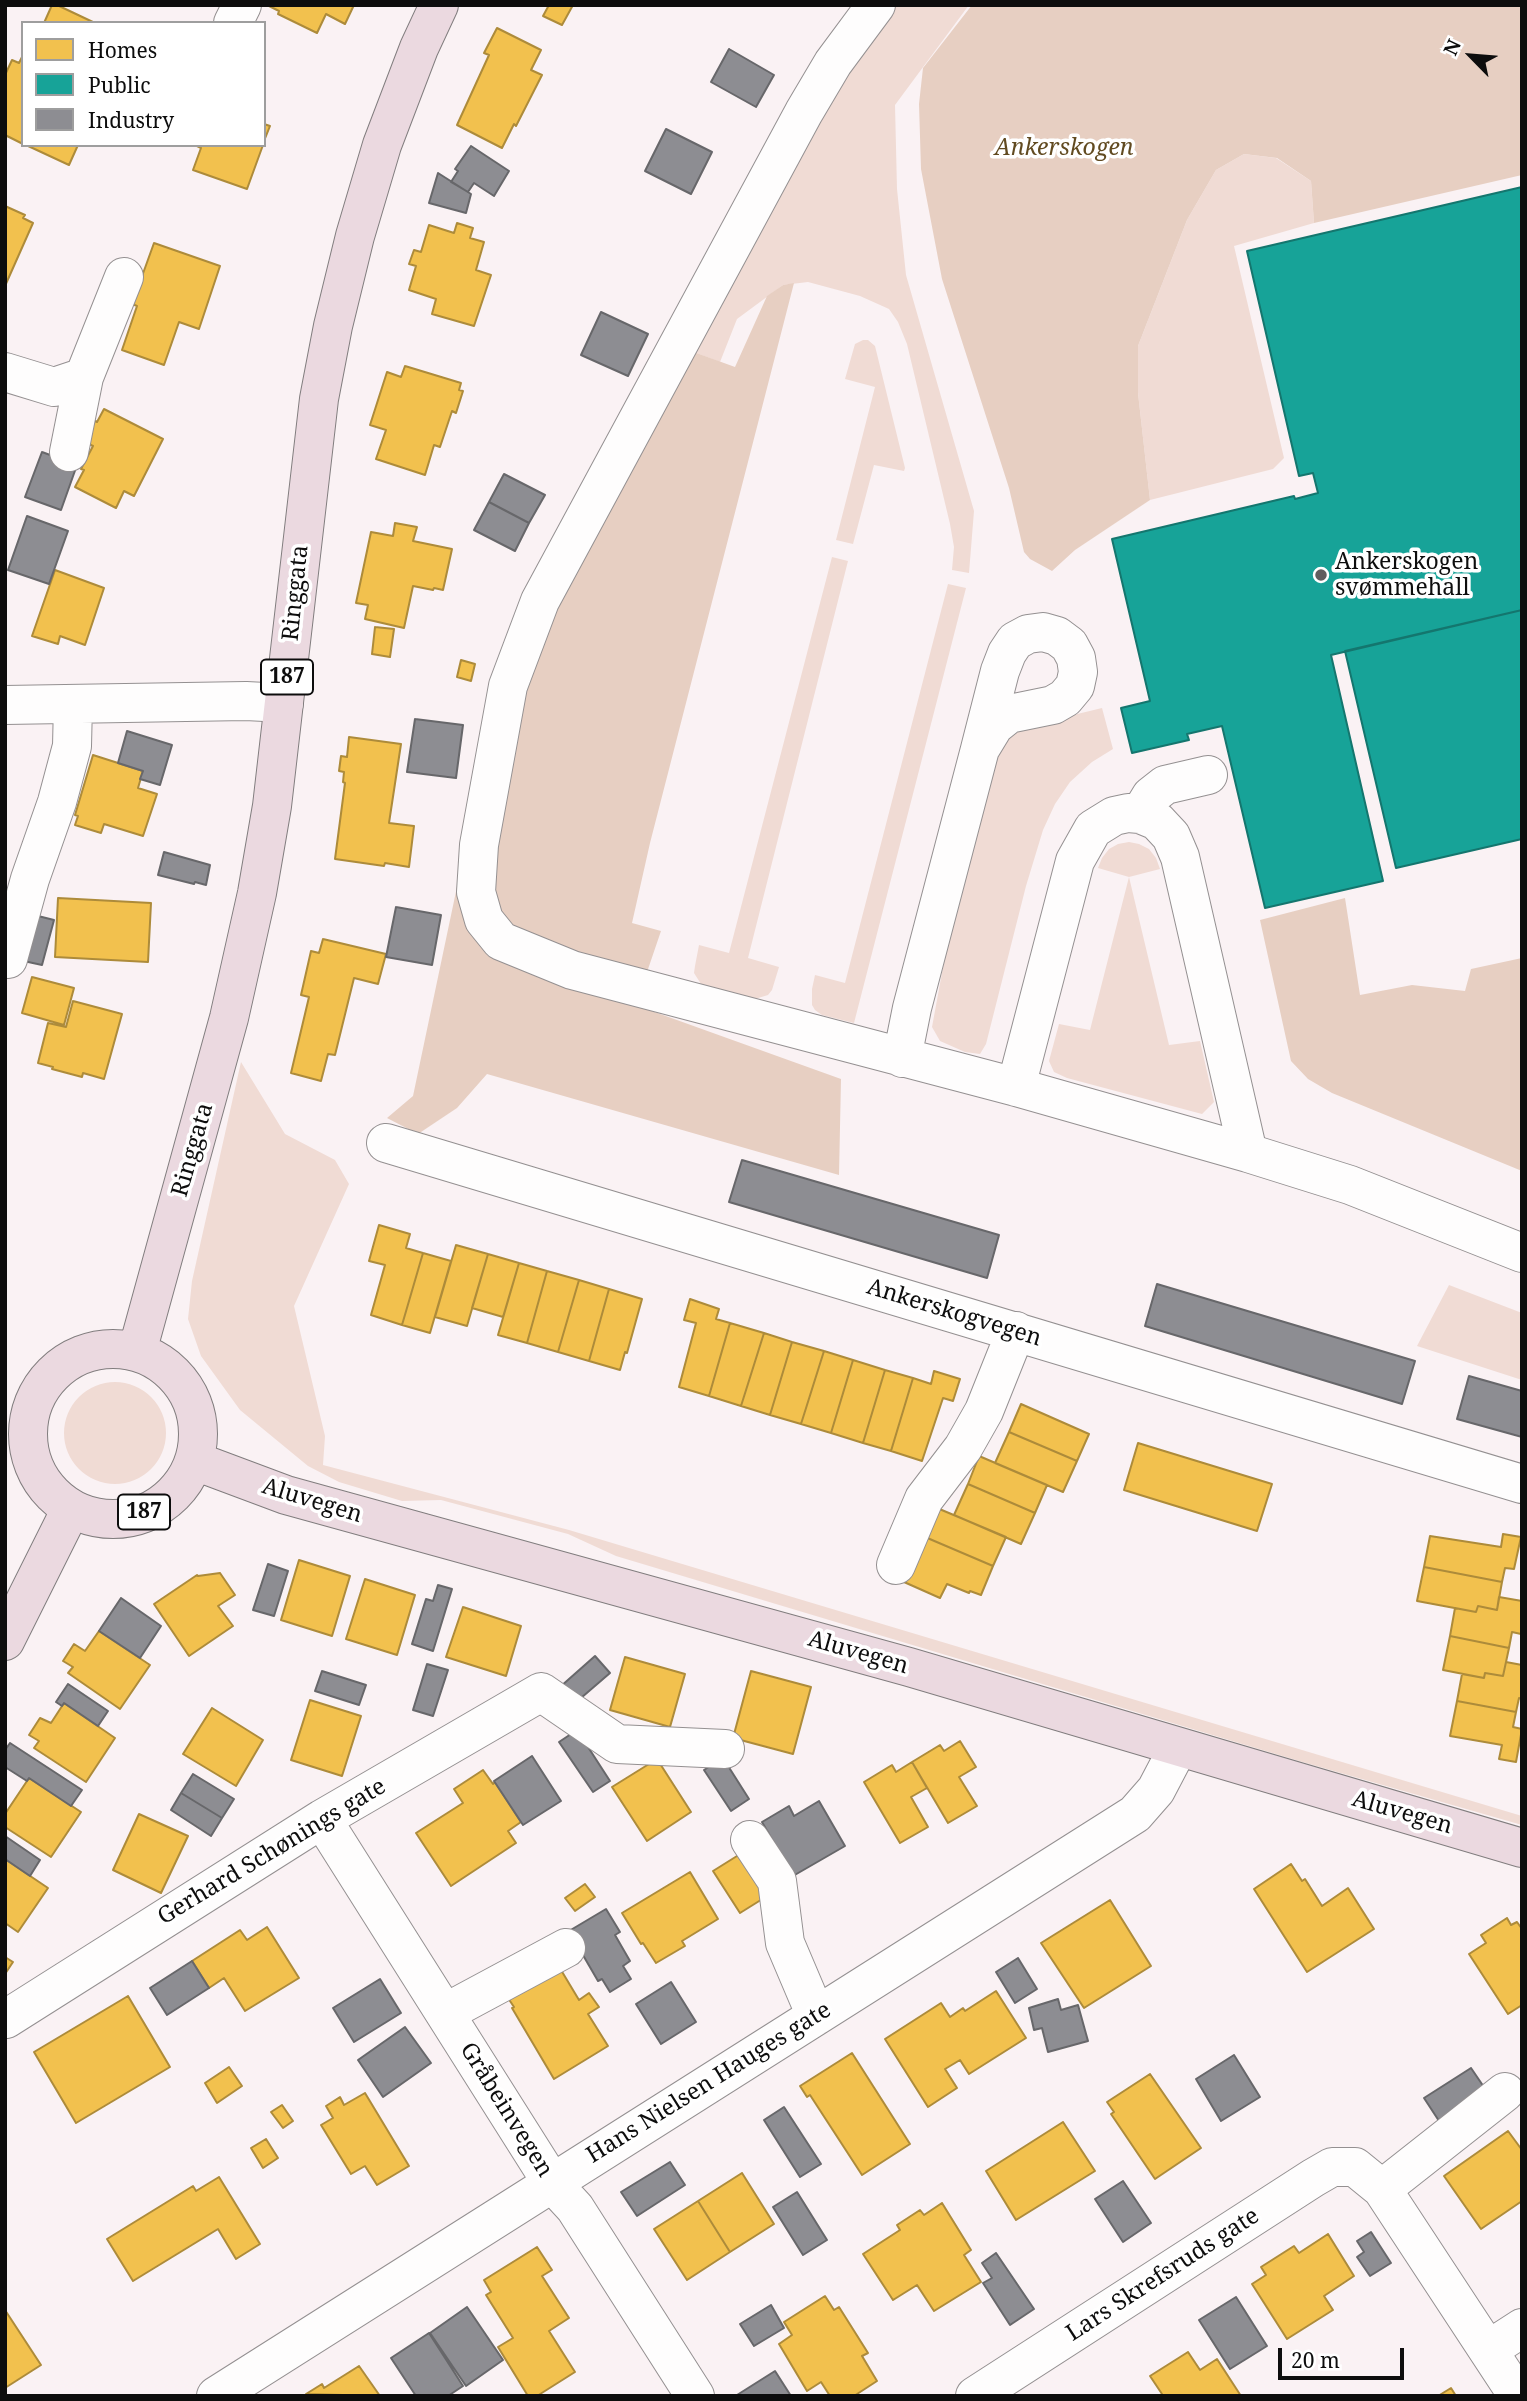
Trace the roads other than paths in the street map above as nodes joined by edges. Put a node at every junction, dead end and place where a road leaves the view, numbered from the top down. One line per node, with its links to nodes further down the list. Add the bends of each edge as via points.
1 (242, 5): 4 (street)
2 (439, 5): 10 (main road, Ringgata / 187, via 382,145 333,326 308,480)
3 (876, 5): 16 (street, via 804,112 540,601 508,686 479,845 476,892 484,920 501,941 572,970)
4 (234, 21)
5 (124, 277): 7 (street)
6 (5, 372): 7 (street, via 54,387)
7 (84, 377): 8 (street)
8 (69, 452)
9 (73, 704): 10 (street); 11 (street); 15 (street, via 72,746)
10 (284, 704): 22 (main road, Ringgata / 187, via 257,893 229,1018)
11 (5, 705)
12 (980, 749): 16 (street)
13 (1208, 775): 14 (street, via 1165,785)
14 (1140, 814): 17 (street, via 1114,816 1093,829 1075,862); 19 (street, via 1157,821 1171,836 1180,858)
15 (8, 958)
16 (902, 1058): 17 (street)
17 (1016, 1087): 19 (street)
18 (386, 1143): 21 (street, Ankerskogvegen)
19 (1248, 1153): 20 (street, via 1350,1185)
20 (1522, 1253)
21 (1016, 1331): 25 (street, Ankerskogvegen); 27 (street, via 985,1411 924,1499)
22 (137, 1352): 23 (main road, 187, via 108,1349 65,1363); 24 (main road, 187, via 169,1369 187,1392 199,1431)
23 (17, 1422): 26 (main road, 187, via 36,1474)
24 (195, 1461): 26 (main road, 187, via 177,1492 153,1510 115,1520); 29 (main road, Aluvegen, via 286,1495 782,1631)
25 (1522, 1484)
26 (71, 1509): 28 (main road)
27 (896, 1565)
28 (5, 1641)
29 (1178, 1748): 33 (main road, Aluvegen); 36 (street, Hans Nielsen Hauges gate, via 1156,1790 1135,1814)
30 (724, 1749): 31 (street, Gerhard Schønings gate, via 617,1744 541,1692)
31 (322, 1819): 35 (street, Gråbeinvegen); 37 (street, Gerhard Schønings gate)
32 (750, 1840): 36 (street, via 777,1881 785,1943)
33 (1522, 1848)
34 (566, 1948): 35 (street)
35 (445, 2013): 40 (street, Gråbeinvegen)
36 (816, 2016): 40 (street, Hans Nielsen Hauges gate)
37 (6, 2019)
38 (1505, 2092): 39 (street)
39 (1368, 2178): 42 (street); 45 (street, Lars Skrefsruds gate, via 1332,2168 1313,2178)
40 (552, 2183): 43 (street, Hans Nielsen Hauges gate); 44 (street, Gråbeinvegen, via 575,2207)
41 (1522, 2329): 42 (street)
42 (1488, 2350): 46 (street)
43 (216, 2396)
44 (695, 2396)
45 (975, 2396)
46 (1518, 2396)

